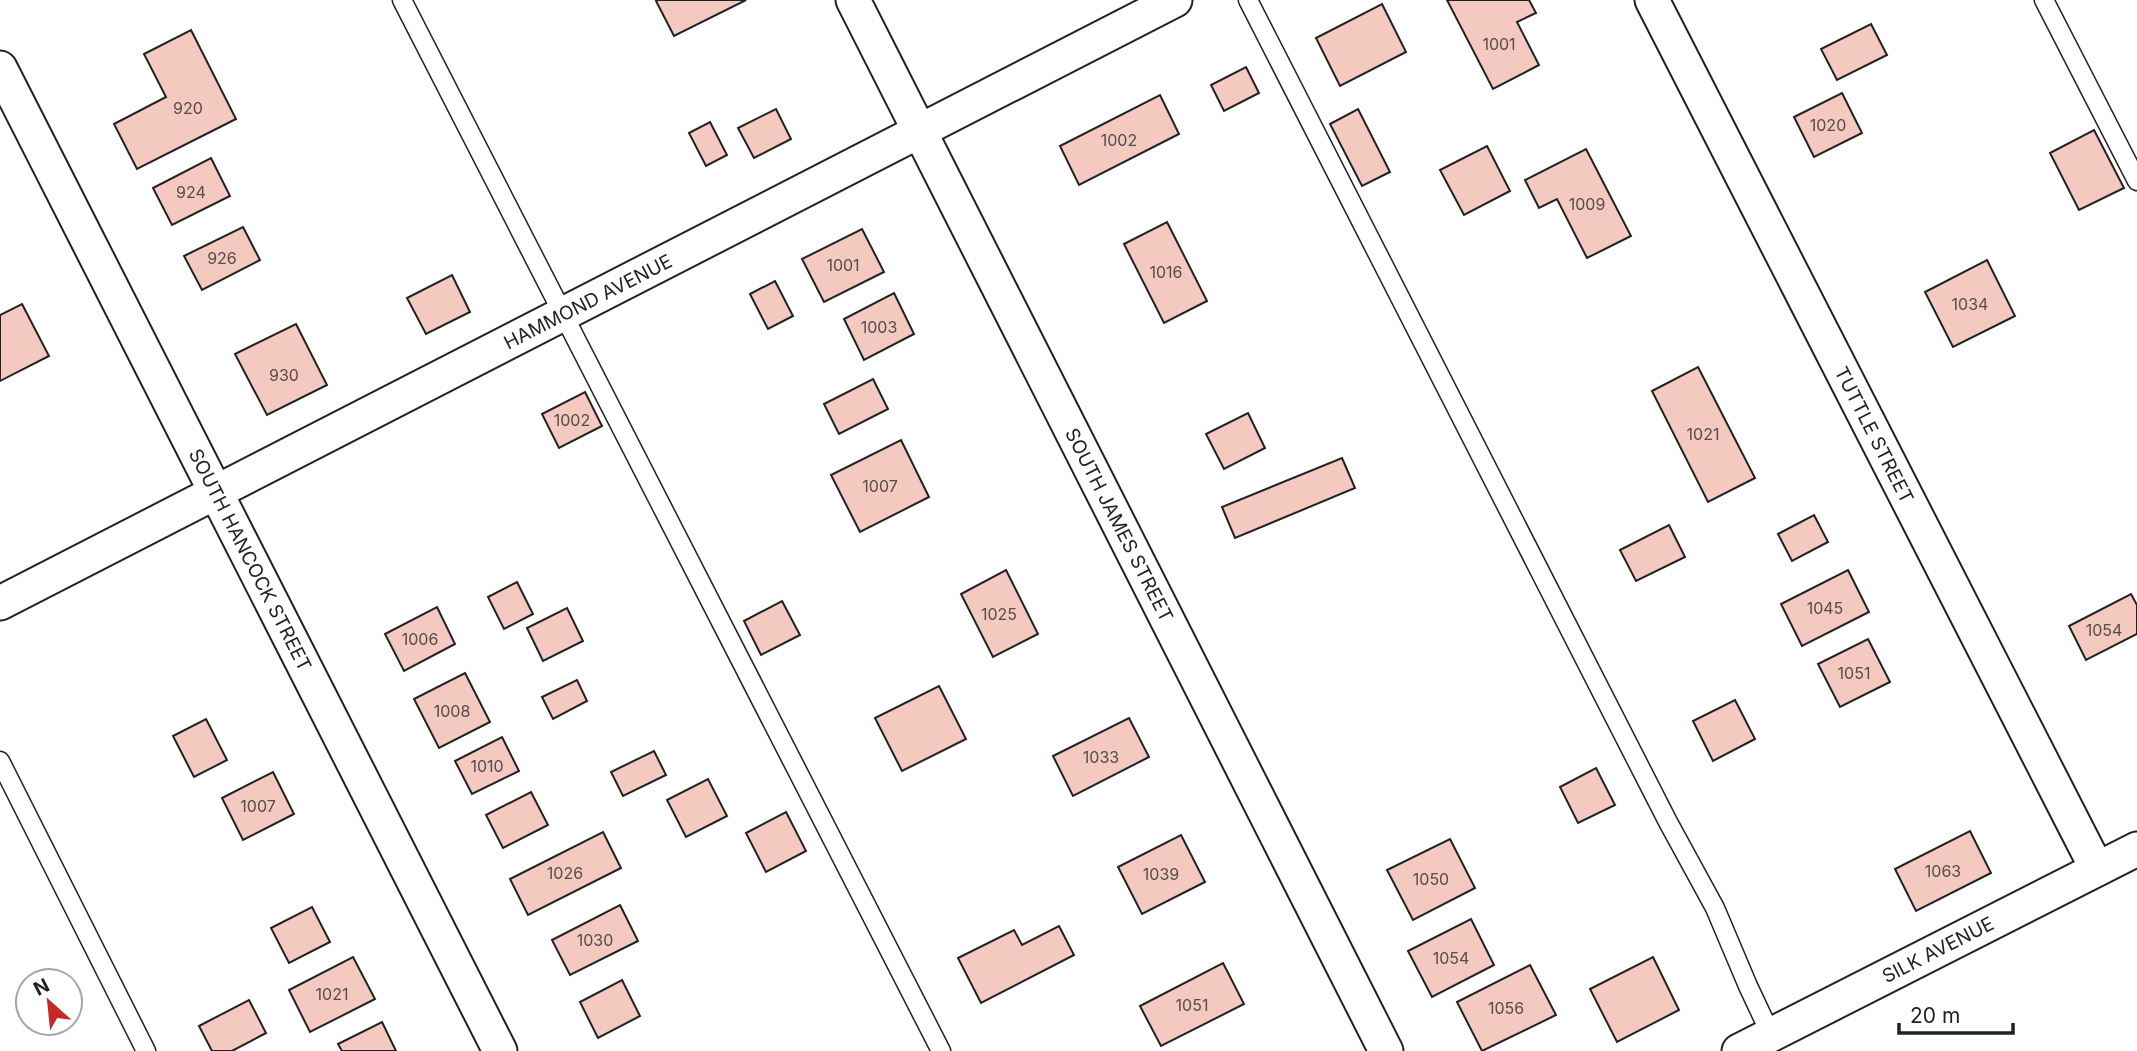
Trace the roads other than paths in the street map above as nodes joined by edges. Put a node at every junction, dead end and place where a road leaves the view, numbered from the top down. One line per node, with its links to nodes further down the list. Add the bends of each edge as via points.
1 (402, 0): 10 (lane)
2 (853, 0): 8 (street, SOUTH JAMES STREET)
3 (1175, 0): 8 (street, HAMMOND AVENUE)
4 (1248, 0): 16 (lane, via 1715,908)
5 (1652, 0): 15 (street, TUTTLE STREET)
6 (2044, 0): 9 (lane)
7 (0, 68): 11 (street, SOUTH HANCOCK STREET)
8 (920, 131): 10 (street, HAMMOND AVENUE); 20 (street, SOUTH JAMES STREET)
9 (2137, 181)
10 (563, 314): 11 (street, HAMMOND AVENUE); 19 (lane)
11 (216, 493): 12 (street, HAMMOND AVENUE); 18 (street, SOUTH HANCOCK STREET)
12 (0, 603)
13 (0, 761): 17 (lane)
14 (2137, 849): 15 (street, SILK AVENUE)
15 (2097, 869): 16 (street, SILK AVENUE)
16 (1771, 1035): 21 (street, SILK AVENUE)
17 (146, 1051)
18 (500, 1051)
19 (940, 1051)
20 (1386, 1051)
21 (1739, 1051)

